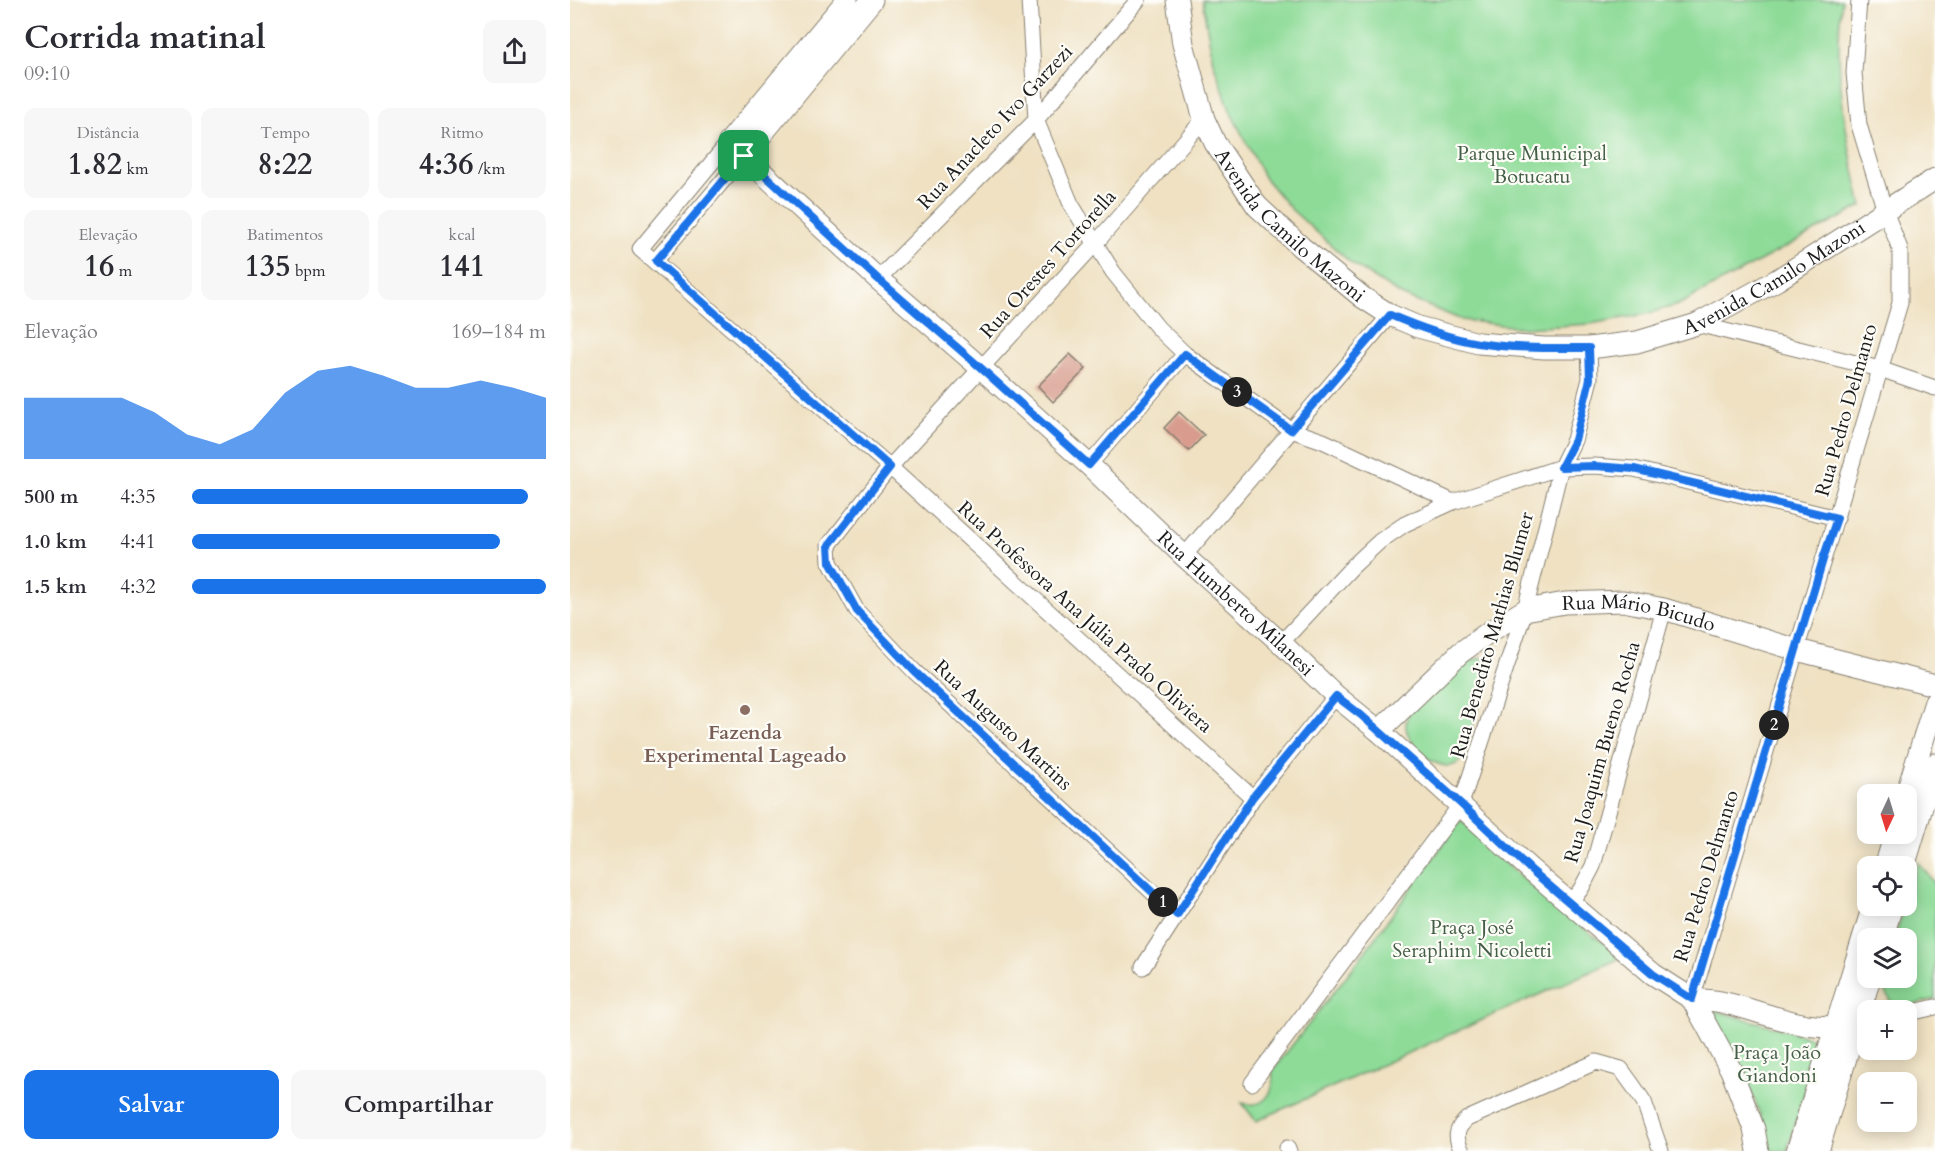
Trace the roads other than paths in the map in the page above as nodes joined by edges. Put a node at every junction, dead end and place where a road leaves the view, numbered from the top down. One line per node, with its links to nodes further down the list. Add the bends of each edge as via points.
1 (847, 0): 9 (main road)
2 (872, 0): 9 (main road)
3 (1029, 0): 7 (street)
4 (1138, 0): 7 (street, Rua Anacleto Ivo Garzezi)
5 (1177, 0): 8 (main road, Avenida Camilo Mazoni, via 1183,44)
6 (1859, 0): 11 (street, Rua Pedro Delmanto, via 1854,73 1859,124)
7 (1036, 120): 12 (street, via 1071,204); 14 (street, Rua Anacleto Ivo Garzezi)
8 (1204, 120): 12 (street, Rua Orestes Tortorella); 15 (main road, Avenida Camilo Mazoni, via 1257,206 1362,297)
9 (736, 149): 13 (street); 13 (street, Rua Professora Ana Júlia Prado Oliviera, via 640,249); 14 (main road, Rua Humberto Milanesi)
10 (1935, 179): 11 (main road, Avenida Camilo Mazoni)
11 (1885, 211): 16 (main road, Avenida Camilo Mazoni, via 1777,280); 20 (street, Rua Pedro Delmanto, via 1900,249 1900,303)
12 (1095, 244): 18 (street, via 1158,328); 19 (street, Rua Orestes Tortorella)
13 (656, 261): 24 (street, Rua Professora Ana Júlia Prado Oliviera)
14 (878, 279): 19 (main road, Rua Humberto Milanesi)
15 (1390, 315): 17 (main road, Avenida Camilo Mazoni, via 1478,343); 22 (street)
16 (1697, 324): 17 (main road, Avenida Camilo Mazoni, via 1637,342); 20 (street)
17 (1589, 348): 25 (street, Rua Benedito Mathias Blumer, via 1590,379 1575,440)
18 (1185, 354): 22 (street); 23 (street)
19 (981, 368): 23 (main road, Rua Humberto Milanesi); 24 (street, Rua Orestes Tortorella)
20 (1880, 369): 21 (street); 27 (street, Rua Pedro Delmanto)
21 (1935, 388)
22 (1291, 430): 26 (street); 29 (street)
23 (1089, 465): 29 (main road, Rua Humberto Milanesi)
24 (890, 467): 28 (street, Rua Orestes Tortorella); 40 (street, Rua Professora Ana Júlia Prado Oliviera)
25 (1561, 467): 26 (street); 27 (street, via 1634,469); 31 (street, Rua Benedito Mathias Blumer)
26 (1453, 502): 32 (street, via 1380,541)
27 (1837, 518): 33 (street, Rua Pedro Delmanto)
28 (829, 545): 44 (street, Rua Augusto Martins, via 830,562 857,611 914,671)
29 (1184, 556): 32 (main road, Rua Humberto Milanesi)
30 (1664, 609): 31 (main road, Rua Mário Bicudo, via 1623,601 1565,603); 33 (main road, Rua Mário Bicudo); 43 (street, Rua Joaquim Bueno Rocha, via 1593,866)
31 (1525, 610): 37 (main road, Rua Mário Bicudo, via 1460,653); 41 (street, Rua Benedito Mathias Blumer)
32 (1281, 643): 35 (main road, Rua Humberto Milanesi)
33 (1797, 650): 34 (main road, Rua Mário Bicudo); 47 (street, Rua Pedro Delmanto)
34 (1935, 685)
35 (1336, 696): 37 (main road, Rua Humberto Milanesi); 40 (street)
36 (1935, 702): 39 (main road)
37 (1379, 731): 41 (main road, Rua Humberto Milanesi)
38 (1935, 764): 42 (main road)
39 (1909, 784)
40 (1252, 798): 44 (street)
41 (1461, 804): 43 (main road, Rua Humberto Milanesi); 53 (street, Rua Benedito Mathias Blumer)
42 (1907, 856)
43 (1570, 902): 47 (main road, Rua Humberto Milanesi, via 1653,974)
44 (1177, 915): 46 (street)
45 (1870, 916): 51 (main road)
46 (1143, 967)
47 (1692, 999): 51 (main road, via 1725,1002 1786,1021); 56 (main road, Rua Humberto Milanesi, via 1740,1089)
48 (1935, 1007): 49 (street)
49 (1917, 1011)
50 (1857, 1022): 51 (main road)
51 (1836, 1028): 57 (main road)
52 (1857, 1036): 58 (main road)
53 (1252, 1083)
54 (1462, 1151): 55 (street, via 1456,1140 1457,1131 1467,1119 1596,1062 1621,1069 1644,1102)
55 (1661, 1151)
56 (1758, 1151)
57 (1797, 1151)
58 (1818, 1151)

